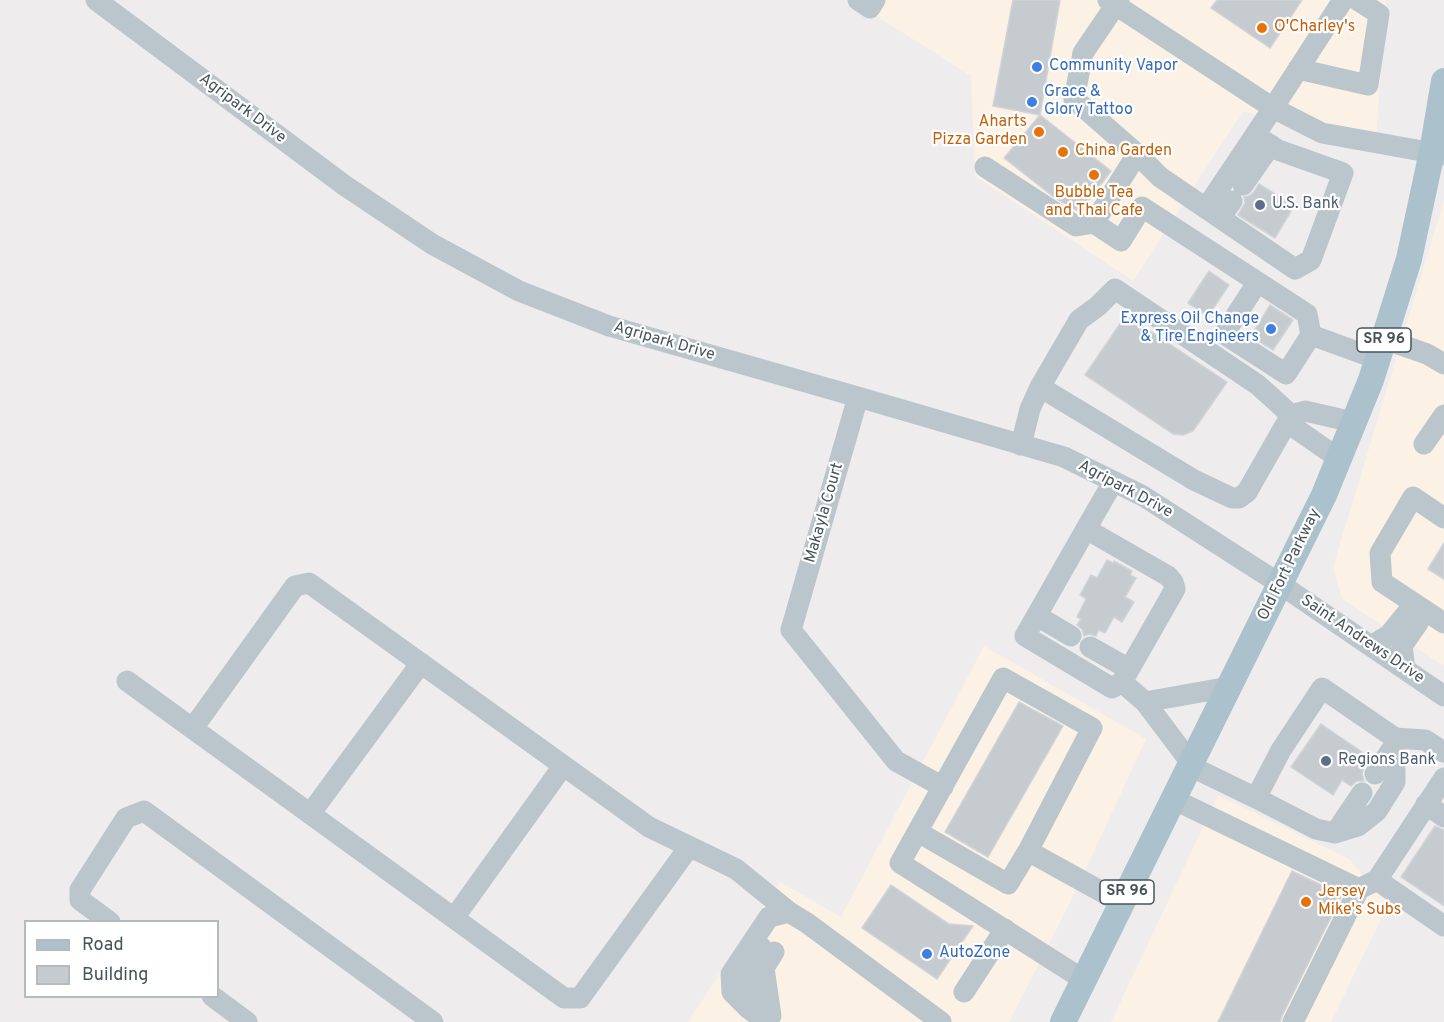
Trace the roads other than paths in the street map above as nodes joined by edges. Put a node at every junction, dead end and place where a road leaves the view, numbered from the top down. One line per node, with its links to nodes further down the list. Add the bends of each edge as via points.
1 (96, 0): 23 (street, Agripark Drive, via 344,185 432,244 519,291 609,326)
2 (858, 0): 3 (street, via 870,8)
3 (875, 0)
4 (1343, 0): 7 (street)
5 (1357, 0): 7 (street, via 1379,14 1368,85)
6 (1114, 2): 9 (street); 12 (street, via 1083,53 1074,99)
7 (1298, 69): 9 (street)
8 (1444, 81): 11 (main road, Old Fort Parkway / SR 96)
9 (1273, 108): 10 (street); 11 (street, via 1322,133)
10 (1263, 140): 15 (street); 15 (street); 15 (street, via 1278,150 1343,173 1311,260 1295,269)
11 (1438, 153): 20 (main road, Old Fort Parkway / SR 96)
12 (1137, 154): 14 (street); 17 (street)
13 (985, 167): 17 (street, via 1076,226)
14 (1160, 177): 15 (street); 16 (street)
15 (1225, 203)
16 (1142, 207): 17 (street, via 1121,241); 18 (street)
17 (1094, 223)
18 (1257, 283): 19 (street, via 1307,314); 19 (street, via 1224,334 1286,374)
19 (1311, 335): 20 (street)
20 (1381, 349): 21 (street, via 1427,354); 26 (main road, Old Fort Parkway / SR 96)
21 (1444, 364)
22 (1040, 387): 24 (street, via 1194,480 1232,498 1247,492); 24 (street, via 1079,320 1115,289 1258,385); 28 (street)
23 (858, 397): 28 (street, Agripark Drive); 54 (street, Makayla Court, via 791,630 896,761)
24 (1291, 415): 26 (street, via 1305,411); 29 (street, via 1295,428)
25 (1444, 415): 27 (street)
26 (1353, 422): 29 (main road, Old Fort Parkway / SR 96)
27 (1424, 444)
28 (1021, 445): 30 (street, Agripark Drive, via 1064,457)
29 (1338, 458): 33 (main road, Old Fort Parkway / SR 96)
30 (1113, 482): 32 (street); 33 (street, Agripark Drive, via 1143,496)
31 (1444, 518): 34 (street, via 1413,497 1380,553 1382,582)
32 (1086, 529): 35 (street); 42 (street, via 1168,576 1175,589)
33 (1280, 585): 38 (street, Saint Andrews Drive); 44 (main road, Old Fort Parkway / SR 96)
34 (1423, 609): 36 (street); 38 (street, via 1407,613 1389,635); 41 (street, via 1402,646)
35 (1037, 616): 37 (street); 42 (street, via 1025,636 1112,688)
36 (1444, 623)
37 (1071, 636)
38 (1371, 646): 41 (street, Saint Andrews Drive)
39 (1090, 647): 42 (street)
40 (420, 663): 47 (street, via 309,583 295,586); 51 (street); 59 (street)
41 (1405, 669): 45 (street, Saint Andrews Drive)
42 (1125, 676): 46 (street)
43 (127, 681): 47 (street)
44 (1229, 687): 46 (street); 50 (main road, Old Fort Parkway / SR 96)
45 (1444, 696)
46 (1145, 702): 50 (street)
47 (193, 729): 59 (street)
48 (1395, 742): 49 (street, via 1425,740); 52 (street); 56 (street, via 1322,688 1281,750); 62 (street, via 1395,782 1377,812 1358,826)
49 (1444, 752)
50 (1191, 764): 56 (street); 57 (main road, Old Fort Parkway / SR 96)
51 (563, 766): 63 (street, via 649,827); 68 (street)
52 (1375, 774)
53 (1444, 778): 58 (street)
54 (943, 787): 61 (street); 64 (street, via 1003,678 1092,728)
55 (1362, 793): 62 (street)
56 (1256, 798): 62 (street, via 1316,829)
57 (1173, 800): 65 (street); 66 (main road, Old Fort Parkway / SR 96)
58 (1426, 804): 60 (street); 65 (street)
59 (310, 814): 68 (street)
60 (1444, 817)
61 (918, 832): 64 (street, via 1008,884); 71 (street, via 900,863)
62 (1335, 833)
63 (689, 847): 67 (street, via 736,869); 68 (street, via 579,998 564,998)
64 (1028, 851): 66 (street)
65 (1368, 885): 70 (street); 81 (street)
66 (1122, 903): 73 (main road, Old Fort Parkway / SR 96)
67 (789, 912): 76 (street, via 769,917 731,974 732,992 749,1009); 79 (street)
68 (454, 918)
69 (109, 920): 77 (street, via 80,900 80,890 126,818 144,811)
70 (1444, 926)
71 (1005, 929): 73 (street); 74 (street)
72 (768, 948): 76 (street, via 750,963 753,998)
73 (1084, 980): 80 (main road, Old Fort Parkway / SR 96)
74 (964, 992)
75 (215, 998): 78 (street)
76 (773, 1020)
77 (431, 1021)
78 (247, 1022)
79 (941, 1022)
80 (1063, 1022)
81 (1293, 1022)

